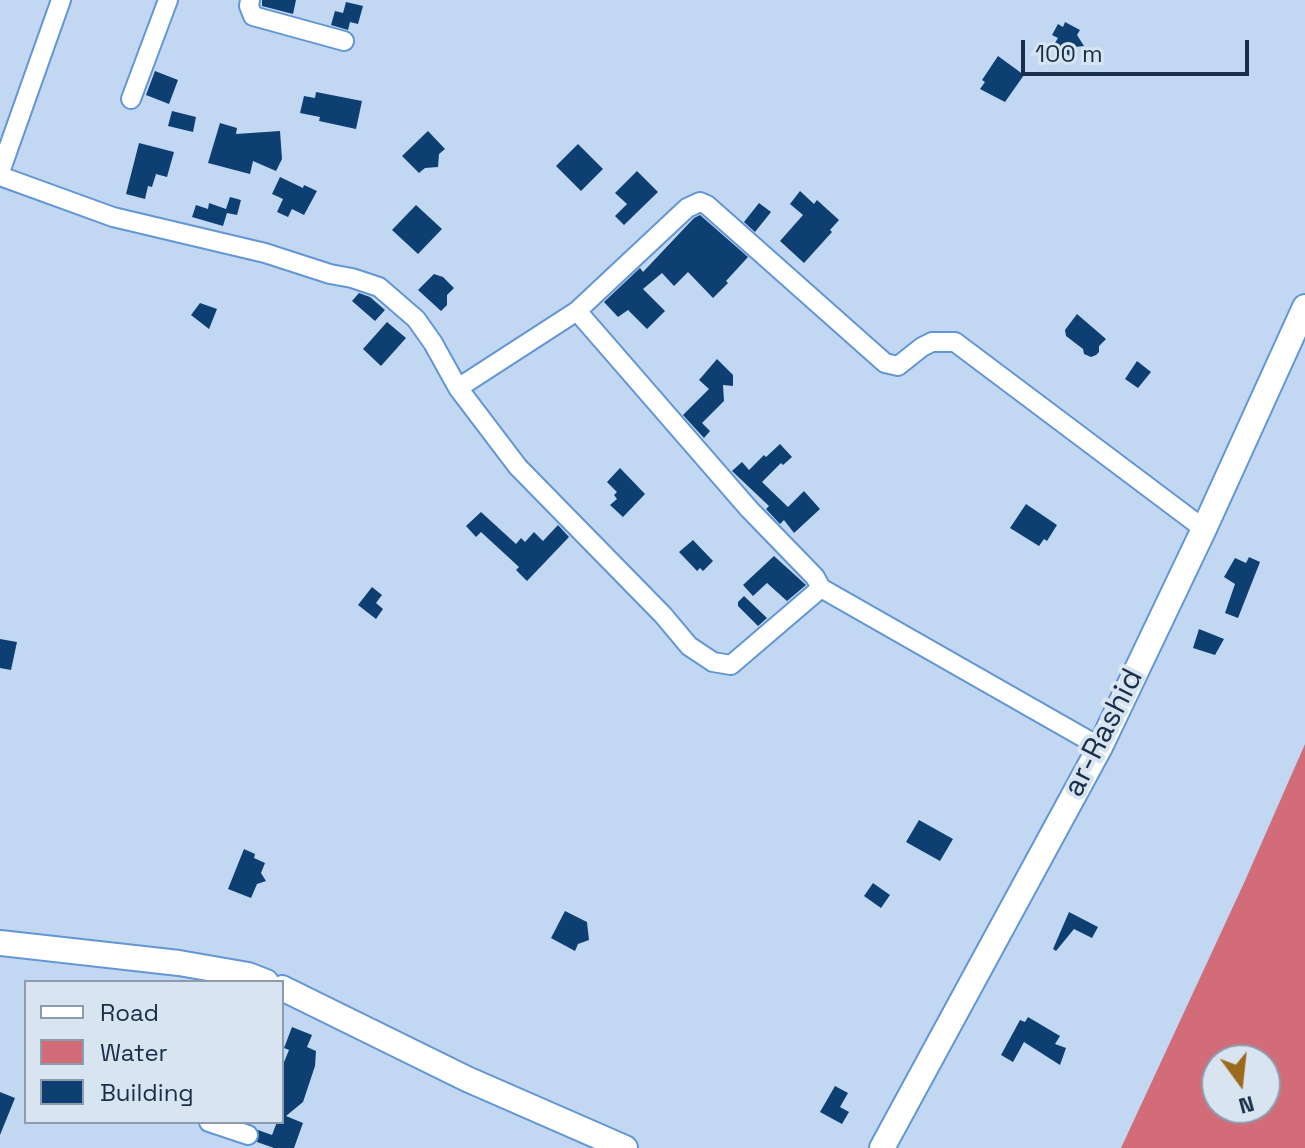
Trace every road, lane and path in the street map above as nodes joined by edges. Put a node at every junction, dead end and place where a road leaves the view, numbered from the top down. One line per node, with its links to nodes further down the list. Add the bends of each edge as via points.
1 (61, 0): 6 (street)
2 (168, 0): 5 (street)
3 (250, 0): 4 (street, via 253,16)
4 (344, 41)
5 (131, 99)
6 (0, 174): 9 (street, via 113,217 379,287 416,319)
7 (1305, 307): 10 (main road, ar-Rashid)
8 (577, 311): 9 (street); 10 (street, via 687,208 700,202 885,363 898,366 932,342 955,342); 11 (street)
9 (458, 388): 11 (street, via 518,467 689,646 713,662 731,665)
10 (1204, 529): 12 (main road, ar-Rashid)
11 (821, 588): 12 (street)
12 (1100, 747): 19 (main road, ar-Rashid)
13 (0, 943): 14 (main road, via 112,954)
14 (253, 980)
15 (284, 989): 18 (main road, via 467,1079)
16 (215, 1124): 17 (street)
17 (248, 1135)
18 (625, 1148)
19 (882, 1148)

